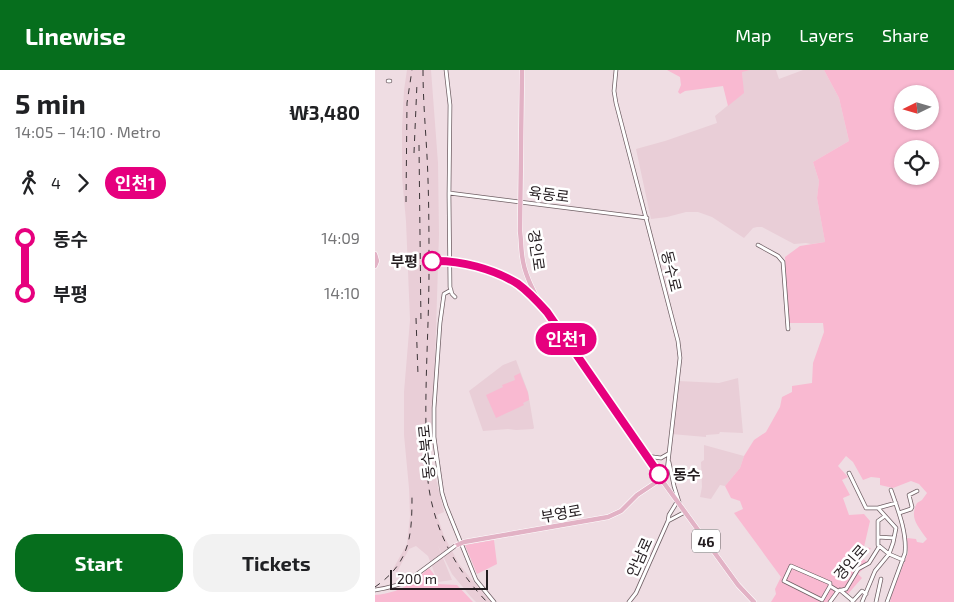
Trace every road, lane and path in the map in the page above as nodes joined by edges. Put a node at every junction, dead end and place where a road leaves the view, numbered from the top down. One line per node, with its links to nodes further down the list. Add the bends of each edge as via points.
1 (446, 70): 4 (street, 동수북로, via 450,105)
2 (522, 70): 5 (main road, 경인로 / 46)
3 (616, 70): 6 (street, 동수로, via 617,103)
4 (449, 193): 5 (street, 육동로); 10 (street, 동수북로)
5 (521, 202): 6 (street, 육동로); 14 (main road, 경인로 / 46, via 522,255 535,293)
6 (647, 218): 13 (street, 동수로, via 679,358)
7 (757, 245): 12 (street, via 783,262)
8 (375, 254): 9 (main road)
9 (375, 266)
10 (451, 290): 11 (street, 동수북로); 30 (street, 동수북로, via 444,294 440,323 434,437 442,493)
11 (455, 297)
12 (788, 328)
13 (669, 455): 14 (street, via 661,458); 16 (street, 동수로, via 667,471); 19 (street)
14 (645, 456): 16 (main road, 경인로 / 46)
15 (849, 473): 21 (street, via 866,508)
16 (661, 479): 19 (main road, 경인로 / 46); 30 (main road, 부영로, via 621,511 608,517)
17 (891, 490): 20 (street)
18 (917, 491): 23 (street, via 909,495 913,507)
19 (679, 503): 22 (main road, 경인로 / 46); 25 (street, 안남로)
20 (896, 503): 21 (street); 23 (street)
21 (878, 508): 24 (street)
22 (685, 512): 25 (street); 43 (main road, 경인로 / 46)
23 (899, 513): 26 (street)
24 (885, 516): 27 (street); 28 (street, via 878,521)
25 (668, 521): 42 (street, 안남로)
26 (903, 524): 27 (street); 34 (street, via 906,546)
27 (896, 528): 29 (street)
28 (878, 537): 29 (street); 32 (street)
29 (894, 538): 33 (street)
30 (461, 543): 31 (main road, 부영로); 41 (street, 동수북로, via 476,580)
31 (455, 546): 37 (street, bridge, via 400,585)
32 (879, 547): 33 (street); 38 (street, 경인로, via 869,563 858,569 846,589)
33 (889, 554): 34 (street); 39 (street, via 875,571)
34 (903, 560): 47 (street)
35 (881, 579): 46 (street)
36 (830, 586): 36 (street, 경인로, via 830,583 791,566 784,581 822,600); 38 (street, 경인로)
37 (375, 590)
38 (839, 591): 40 (street); 44 (street, 경인로)
39 (866, 594): 40 (street, via 862,591); 45 (street)
40 (853, 601)
41 (494, 602)
42 (629, 602)
43 (754, 602)
44 (830, 602)
45 (862, 602)
46 (876, 602)
47 (887, 602)

